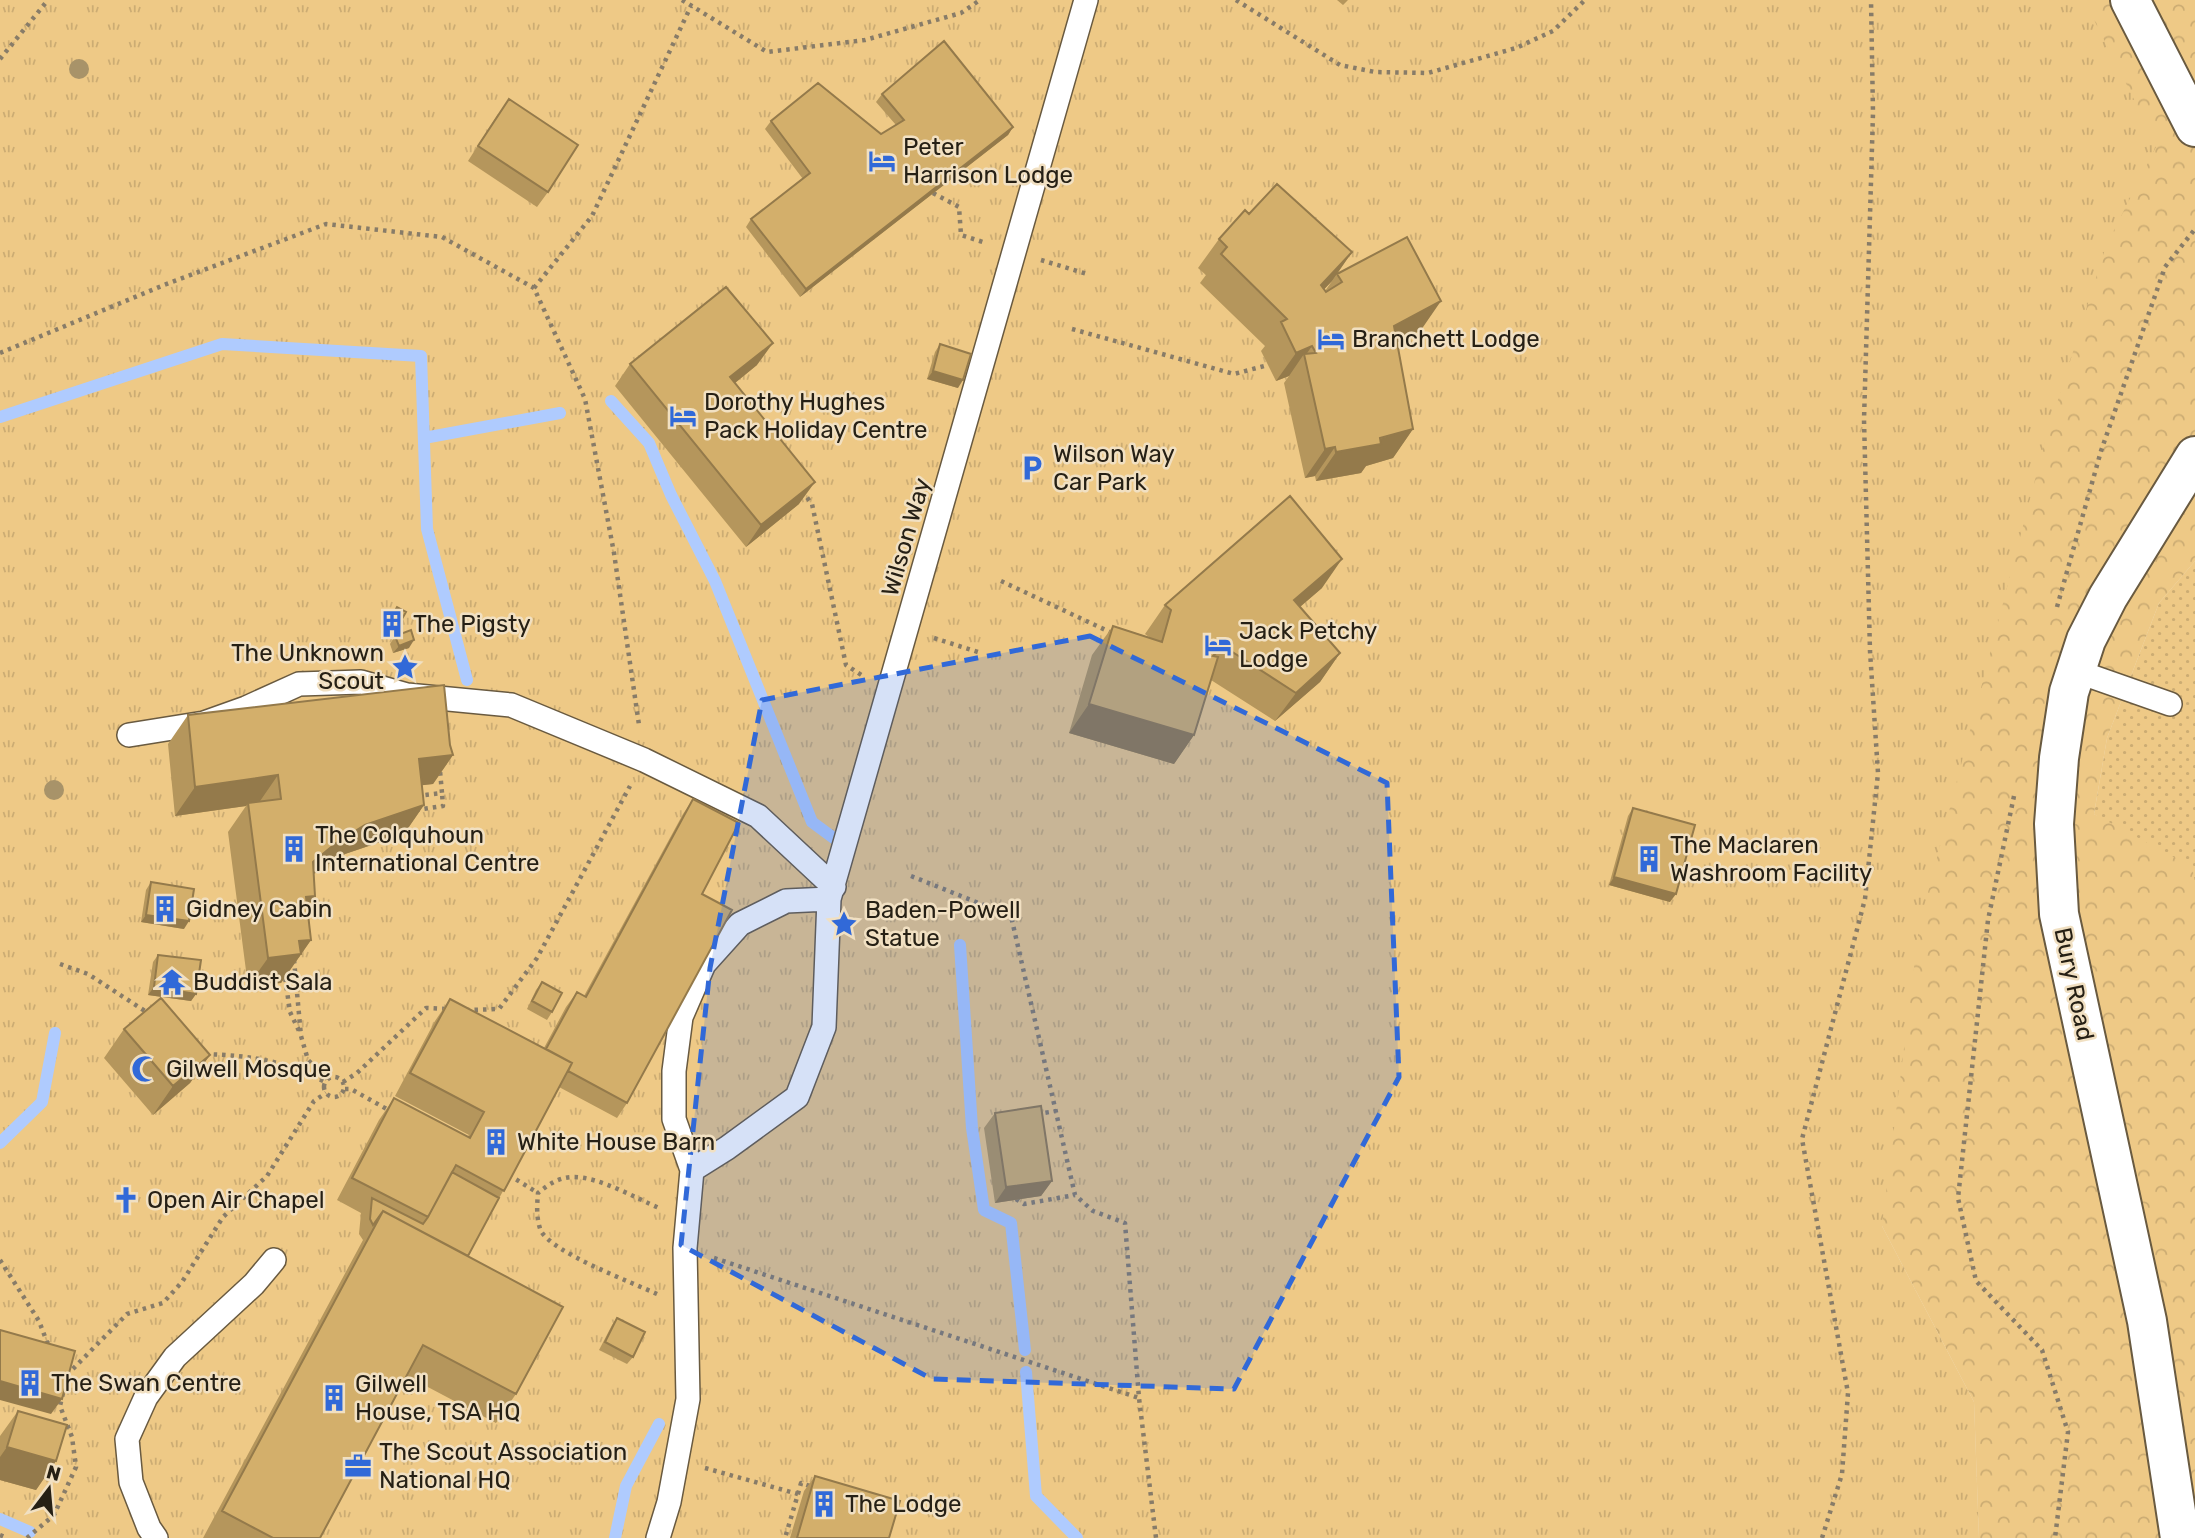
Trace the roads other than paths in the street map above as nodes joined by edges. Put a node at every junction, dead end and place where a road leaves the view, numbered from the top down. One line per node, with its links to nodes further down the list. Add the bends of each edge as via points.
1 (1086, 0): 8 (lane, Wilson Way)
2 (2130, 0): 3 (street)
3 (2195, 127)
4 (2195, 456): 5 (street, Bury Road, via 2108,597)
5 (2076, 671): 6 (lane); 13 (street, Bury Road, via 2061,745 2055,811 2059,914 2147,1321)
6 (2170, 704)
7 (129, 735): 8 (lane, via 204,723 299,684 361,682 407,695 511,705 644,760 758,816)
8 (831, 893): 9 (lane, Wilson Way, via 824,1027 797,1097); 9 (lane, via 786,901 740,924 704,964 681,1017 674,1072 674,1119)
9 (692, 1170): 12 (lane, via 685,1248 688,1399)
10 (274, 1260): 11 (lane, via 175,1357 146,1397 128,1439 131,1482)
11 (156, 1538)
12 (658, 1538)
13 (2180, 1538)

